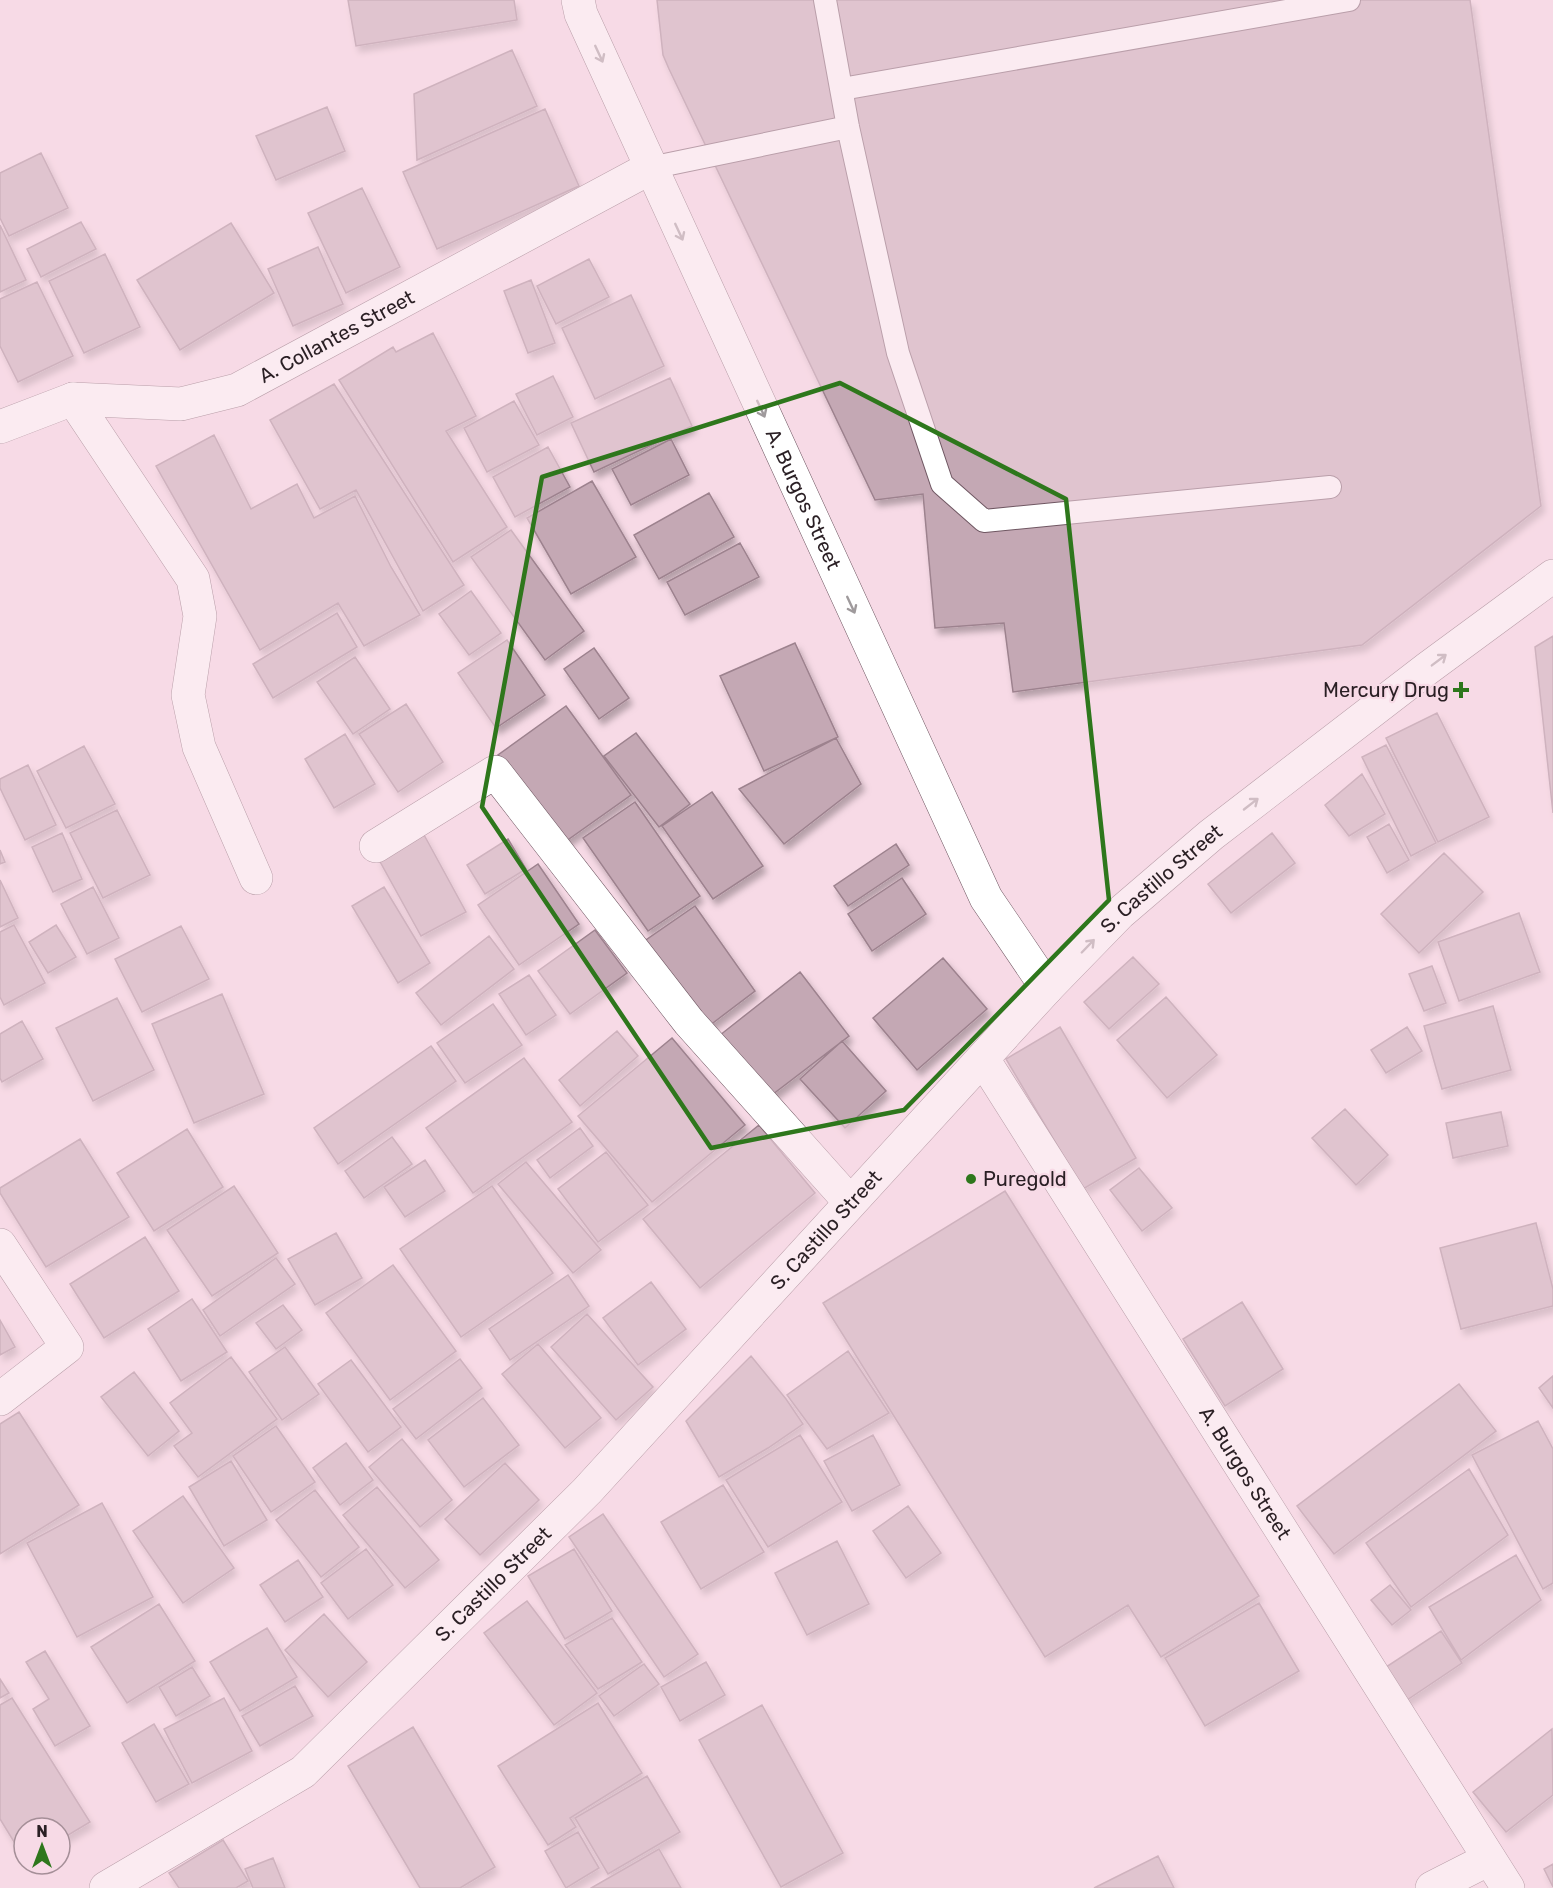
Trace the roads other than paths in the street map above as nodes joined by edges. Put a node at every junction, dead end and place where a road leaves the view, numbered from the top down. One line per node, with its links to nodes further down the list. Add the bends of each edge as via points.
1 (578, 0): 6 (street, A. Burgos Street, one-way to 6)
2 (825, 0): 4 (lane)
3 (1348, 0): 4 (lane)
4 (842, 89): 5 (lane)
5 (848, 127): 6 (lane); 9 (lane, via 897,353 942,484 984,521)
6 (650, 168): 7 (street, A. Collantes Street, via 237,390 182,404); 13 (street, A. Burgos Street, one-way to 13, via 986,898)
7 (73, 399): 8 (street, A. Collantes Street); 12 (street, via 193,579 200,616 188,694 192,715 199,747)
8 (0, 427)
9 (1330, 487)
10 (1553, 576): 13 (street, S. Castillo Street, one-way to 10, via 1120,913 1211,835)
11 (376, 846): 15 (street, via 495,772 689,1022)
12 (256, 878)
13 (1047, 988): 14 (street, S. Castillo Street)
14 (983, 1059): 15 (street, S. Castillo Street); 18 (street, A. Burgos Street)
15 (850, 1202): 19 (street, S. Castillo Street, via 586,1491 303,1772)
16 (0, 1245): 17 (street, via 67,1347)
17 (0, 1399)
18 (1489, 1859): 20 (street); 21 (street, A. Burgos Street)
19 (106, 1888)
20 (1432, 1888)
21 (1508, 1888)

